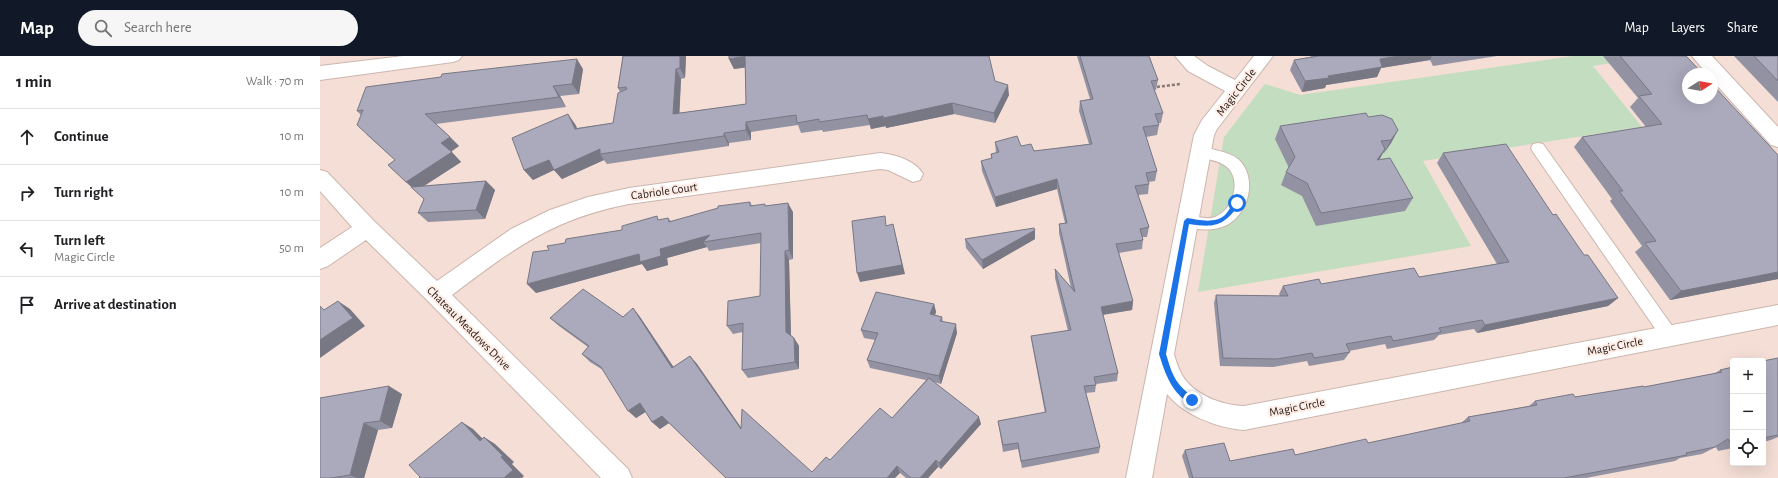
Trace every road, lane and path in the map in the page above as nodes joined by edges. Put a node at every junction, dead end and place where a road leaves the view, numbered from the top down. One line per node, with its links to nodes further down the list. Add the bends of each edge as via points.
1 (453, 56): 5 (street)
2 (1184, 56): 8 (street, via 1190,64)
3 (1264, 56): 8 (street, Magic Circle)
4 (1701, 56): 9 (street)
5 (320, 73)
6 (1184, 82): 7 (path)
7 (1157, 87)
8 (1237, 89): 11 (street, Magic Circle, via 1206,130)
9 (1778, 140)
10 (1538, 148): 19 (lane)
11 (1200, 152): 14 (street, Magic Circle); 14 (lane, via 1217,156 1233,164 1241,177 1241,194 1233,210 1220,221)
12 (913, 174): 17 (street, Cabriole Court, via 896,164 880,161 589,204 547,220 509,241)
13 (320, 178): 15 (street, Chateau Meadows Drive)
14 (1187, 221): 20 (street, Magic Circle)
15 (367, 228): 16 (street); 17 (street, Chateau Meadows Drive)
16 (320, 260)
17 (436, 294): 21 (street, Chateau Meadows Drive)
18 (1778, 315): 19 (street, Magic Circle)
19 (1669, 335): 20 (street, Magic Circle, via 1234,418 1216,413 1176,388)
20 (1162, 354): 22 (street)
21 (619, 478)
22 (1139, 478)

